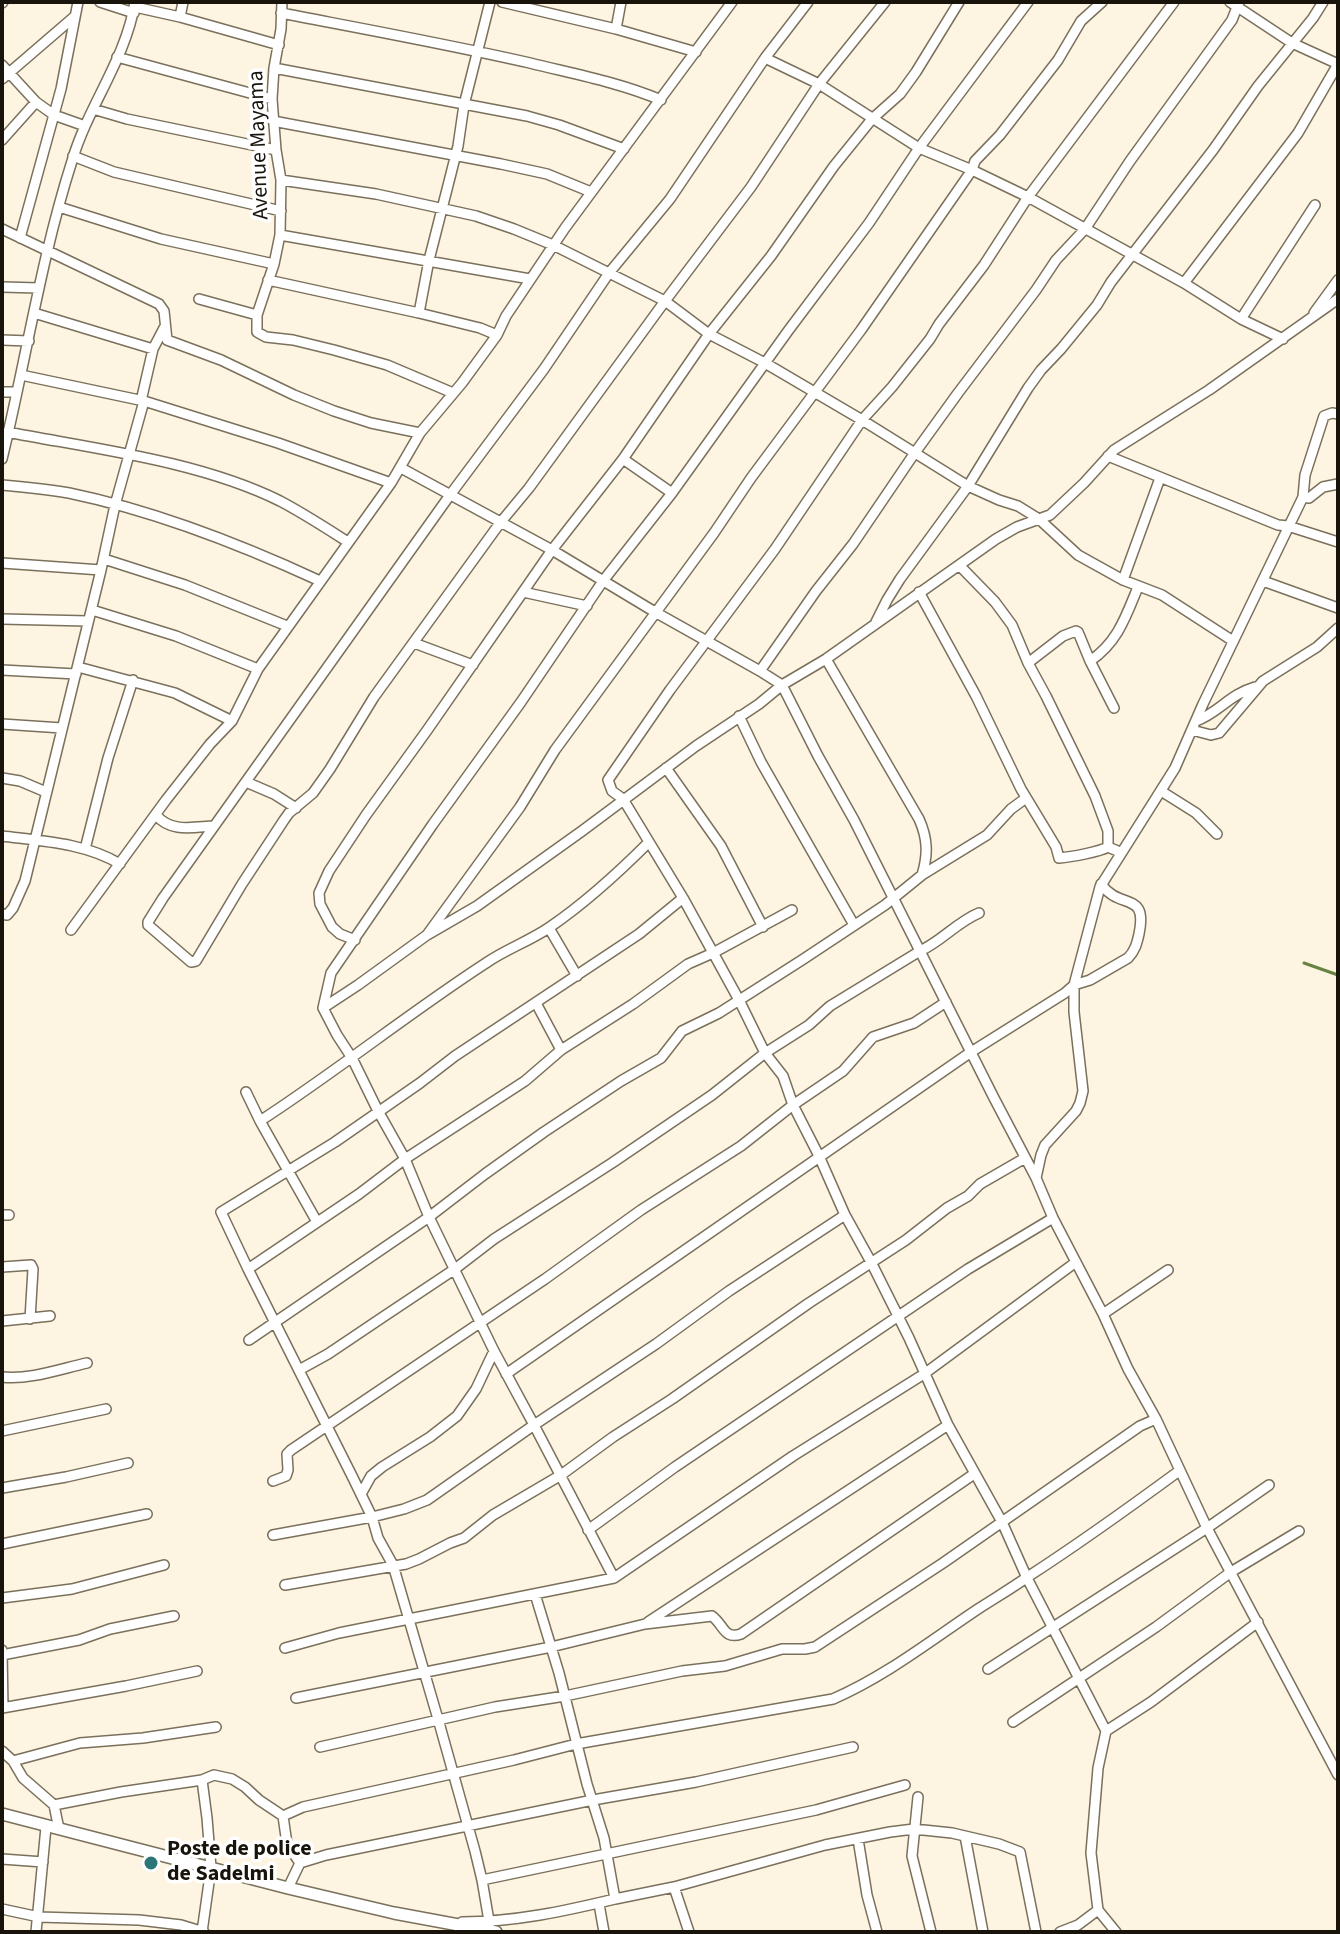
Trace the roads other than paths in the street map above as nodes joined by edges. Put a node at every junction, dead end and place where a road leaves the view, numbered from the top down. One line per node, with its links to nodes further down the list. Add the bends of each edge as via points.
1 (78, 2): 18 (street)
2 (100, 2): 16 (street)
3 (183, 2): 19 (street)
4 (490, 2): 23 (street)
5 (502, 2): 20 (street)
6 (621, 2): 20 (street)
7 (732, 2): 24 (street)
8 (808, 2): 26 (street)
9 (885, 2): 29 (street)
10 (959, 2): 36 (street, via 908,83)
11 (1028, 2): 40 (street)
12 (1102, 2): 45 (street, via 1081,21 1058,60)
13 (1174, 2): 48 (street)
14 (1323, 2): 21 (street)
15 (1235, 4): 21 (street); 54 (street, via 1232,20)
16 (135, 7): 19 (street); 25 (street)
17 (282, 7): 22 (street, Avenue Mayama); 23 (street)
18 (74, 17): 28 (street); 35 (street)
19 (180, 17): 22 (street)
20 (616, 29): 24 (street)
21 (1292, 43): 59 (street); 66 (street, via 1338,64 1298,133)
22 (279, 45): 27 (street, Avenue Mayama)
23 (477, 51): 31 (street, via 617,84); 33 (street)
24 (696, 52): 31 (street)
25 (117, 57): 30 (street); 34 (street)
26 (765, 58): 29 (street); 62 (street, via 670,199)
27 (274, 68): 30 (street, Avenue Mayama); 33 (street)
28 (4, 72): 32 (street)
29 (819, 84): 36 (street); 71 (street, via 751,187)
30 (272, 99): 37 (street, Avenue Mayama)
31 (661, 100): 41 (street)
32 (36, 102): 35 (street); 39 (street)
33 (464, 105): 41 (street, via 559,125); 43 (street)
34 (93, 109): 38 (street); 42 (street)
35 (54, 115): 38 (street); 56 (street)
36 (872, 119): 40 (street); 78 (street)
37 (273, 121): 42 (street, Avenue Mayama); 43 (street)
38 (85, 126): 44 (street)
39 (2, 140)
40 (919, 148): 45 (street); 84 (street)
41 (624, 149): 47 (street)
42 (276, 150): 46 (street, Avenue Mayama)
43 (455, 155): 47 (street, via 547,174); 51 (street)
44 (73, 156): 50 (street); 52 (street, via 114,172)
45 (972, 170): 48 (street); 89 (street)
46 (281, 180): 51 (street); 52 (street, Avenue Mayama)
47 (591, 192): 57 (street)
48 (1028, 197): 54 (street); 92 (street, via 930,339)
49 (1315, 205): 75 (street)
50 (59, 207): 58 (street); 61 (street, via 161,239)
51 (443, 209): 57 (street); 60 (street)
52 (281, 211): 55 (street, Avenue Mayama)
53 (2, 229): 56 (street)
54 (1085, 229): 59 (street); 95 (street, via 1056,260)
55 (280, 235): 60 (street); 61 (street, Avenue Mayama)
56 (20, 238): 58 (street)
57 (553, 245): 62 (street); 63 (street)
58 (48, 251): 68 (street); 77 (street, via 159,304)
59 (1133, 254): 66 (street); 105 (street, via 1035,379)
60 (429, 260): 63 (street); 73 (street)
61 (274, 264): 64 (street, Avenue Mayama)
62 (609, 273): 71 (street); 107 (street)
63 (530, 279): 79 (street)
64 (268, 280): 73 (street); 74 (street, Avenue Mayama)
65 (1338, 280): 76 (street)
66 (1184, 283): 75 (street)
67 (2, 287): 68 (street)
68 (39, 288): 72 (street)
69 (199, 299): 74 (street)
70 (1338, 299): 76 (street)
71 (665, 301): 78 (street); 111 (street)
72 (34, 313): 82 (street); 83 (street)
73 (419, 313): 79 (street)
74 (257, 315): 88 (street, Avenue Mayama, via 257,332 266,337 387,365)
75 (1241, 319): 80 (street)
76 (1310, 319): 80 (street)
77 (165, 327): 83 (street); 94 (street, via 167,340 294,395 371,423)
78 (709, 334): 84 (street); 99 (street)
79 (497, 335): 88 (street)
80 (1283, 339): 98 (street)
81 (2, 340): 82 (street)
82 (29, 341): 85 (street)
83 (153, 349): 90 (street)
84 (765, 363): 89 (street); 106 (street)
85 (21, 375): 87 (street); 90 (street)
86 (2, 392): 87 (street)
87 (17, 392): 93 (street)
88 (453, 393): 94 (street)
89 (814, 393): 92 (street); 130 (street)
90 (142, 401): 97 (street); 102 (street)
91 (1338, 414): 108 (street, via 1324,416)
92 (862, 420): 95 (street); 136 (street)
93 (7, 432): 96 (street); 97 (street)
94 (420, 433): 100 (street)
95 (914, 454): 105 (street); 146 (street)
96 (2, 455)
97 (128, 455): 109 (street); 113 (street, via 226,480 278,500)
98 (1108, 456): 101 (street); 110 (street, via 1056,510)
99 (623, 459): 106 (street); 115 (street)
100 (401, 468): 102 (street); 107 (street)
101 (1160, 478): 112 (street); 120 (street)
102 (391, 483): 113 (street)
103 (1338, 484): 108 (street)
104 (2, 485): 109 (street)
105 (968, 486): 110 (street); 133 (street, via 900,579)
106 (672, 493): 122 (street)
107 (450, 495): 111 (street); 158 (street)
108 (1303, 497): 112 (street)
109 (115, 505): 116 (street); 121 (street, via 208,535)
110 (1039, 519): 118 (street, via 996,539); 120 (street, via 1078,555)
111 (500, 523): 115 (street); 138 (street)
112 (1288, 526): 114 (street); 123 (street)
113 (348, 542): 121 (street)
114 (1338, 542)
115 (552, 550): 122 (street); 125 (street)
116 (104, 559): 119 (street); 134 (street)
117 (2, 563): 119 (street)
118 (959, 565): 126 (street); 141 (street, via 1004,613)
119 (101, 570): 129 (street)
120 (1123, 580): 124 (street)
121 (320, 581): 134 (street)
122 (603, 581): 127 (street); 130 (street)
123 (1263, 581): 128 (street); 137 (street)
124 (1138, 587): 137 (street, via 1162,595); 140 (street, via 1118,634)
125 (523, 592): 127 (street); 142 (street)
126 (919, 592): 133 (street); 161 (street)
127 (587, 606): 186 (street)
128 (1338, 608)
129 (92, 610): 132 (street); 143 (street)
130 (655, 612): 136 (street); 185 (street)
131 (2, 619): 132 (street)
132 (88, 621): 145 (street)
133 (875, 625): 139 (street)
134 (287, 626): 143 (street)
135 (1338, 628): 149 (street)
136 (706, 641): 146 (street); 162 (street, via 608,779)
137 (1233, 641): 154 (street)
138 (414, 643): 142 (street); 163 (street, via 313,793)
139 (826, 659): 148 (street); 174 (street, via 919,819 927,851)
140 (1090, 661): 141 (street, via 1078,632 1072,631); 150 (street)
141 (1028, 663): 170 (street, via 1095,796)
142 (473, 665): 186 (street, via 366,815 319,893 332,927)
143 (258, 669): 152 (street)
144 (2, 670): 145 (street)
145 (77, 670): 147 (street); 155 (street)
146 (760, 671): 148 (street)
147 (133, 680): 152 (street, via 175,693); 171 (street)
148 (782, 685): 151 (street); 177 (street)
149 (1257, 687): 154 (street, via 1229,699); 154 (street, via 1219,733 1211,735)
150 (1114, 708)
151 (739, 716): 156 (street); 181 (street)
152 (232, 721): 164 (street)
153 (2, 724): 155 (street)
154 (1194, 726): 159 (street)
155 (62, 728): 160 (street)
156 (666, 768): 162 (street); 182 (street, via 721,846)
157 (2, 778): 160 (street)
158 (246, 782): 163 (street); 165 (street)
159 (1161, 791): 166 (street); 172 (street)
160 (46, 792): 168 (street)
161 (1026, 798): 170 (street, via 1059,858); 174 (street, via 987,835)
162 (623, 799): 169 (street); 185 (street, via 477,906)
163 (296, 808): 165 (street, via 191,962 148,922)
164 (156, 815): 165 (street, via 176,828); 173 (street)
165 (214, 826)
166 (1217, 834)
167 (2, 836): 168 (street)
168 (35, 840): 171 (street); 180 (street, via 19,896 7,915)
169 (648, 843): 176 (street); 183 (street)
170 (1108, 847): 172 (street)
171 (85, 849): 173 (street)
172 (1120, 852): 175 (street)
173 (120, 864): 184 (street)
174 (922, 875): 177 (street)
175 (1101, 884): 190 (street); 190 (street, via 1111,895 1140,908 1139,933 1128,958)
176 (683, 898): 188 (street); 189 (street)
177 (893, 899): 181 (street); 187 (street)
178 (792, 910): 182 (street)
179 (979, 913): 187 (street)
180 (2, 914)
181 (854, 925): 191 (street)
182 (763, 927): 188 (street)
183 (549, 928): 189 (street); 198 (street, via 488,961)
184 (71, 930)
185 (427, 935): 194 (street)
186 (355, 940): 194 (street, via 331,973)
187 (920, 951): 192 (street); 197 (street)
188 (713, 953): 191 (street); 195 (street, via 688,964)
189 (577, 976): 193 (street)
190 (1074, 985): 196 (street); 207 (street, via 1083,1091 1069,1120 1045,1145)
191 (739, 1000): 197 (street); 209 (street, via 689,1026 661,1058 544,1132)
192 (946, 1002): 196 (street); 200 (street, via 914,1023 873,1037 843,1071)
193 (536, 1003): 195 (street); 201 (street)
194 (323, 1008): 198 (street)
195 (561, 1050): 205 (street, via 525,1081)
196 (971, 1052): 203 (street); 204 (street)
197 (765, 1053): 200 (street, via 783,1076); 216 (street, via 712,1095)
198 (352, 1058): 201 (street); 202 (street)
199 (246, 1092): 202 (street)
200 (793, 1105): 203 (street); 224 (street, via 741,1146)
201 (378, 1111): 205 (street); 206 (street)
202 (260, 1121): 206 (street)
203 (819, 1156): 208 (street); 229 (street)
204 (1025, 1158): 207 (street); 212 (street)
205 (405, 1159): 209 (street); 211 (street)
206 (288, 1173): 211 (street); 215 (street, via 221,1212)
207 (1036, 1178): 210 (street)
208 (845, 1215): 212 (street); 234 (street)
209 (429, 1217): 216 (street); 223 (street)
210 (1053, 1218): 213 (street); 220 (street)
211 (317, 1222): 215 (street)
212 (871, 1262): 220 (street); 241 (street)
213 (1076, 1262): 218 (street); 230 (street)
214 (2, 1267): 221 (street, via 31,1265)
215 (248, 1269): 223 (street)
216 (455, 1269): 224 (street); 228 (street)
217 (1168, 1270): 218 (street)
218 (1103, 1314): 233 (street)
219 (50, 1316): 221 (street)
220 (897, 1317): 230 (street); 250 (street)
221 (30, 1319): 222 (street)
222 (2, 1321)
223 (275, 1323): 225 (street); 228 (street)
224 (479, 1323): 226 (street); 236 (street)
225 (249, 1340)
226 (494, 1351): 229 (street); 245 (street, via 457,1416 382,1467)
227 (87, 1363): 231 (street)
228 (299, 1370): 236 (street)
229 (506, 1374): 234 (street)
230 (924, 1374): 235 (street); 257 (street)
231 (2, 1377)
232 (106, 1409): 237 (street)
233 (1156, 1419): 239 (street); 248 (street)
234 (534, 1425): 241 (street); 247 (street, via 427,1500)
235 (948, 1425): 240 (street); 265 (street)
236 (328, 1426): 242 (street, via 287,1454 286,1476); 245 (street)
237 (2, 1431)
238 (128, 1463): 244 (street)
239 (1179, 1471): 249 (street); 258 (street)
240 (974, 1474): 248 (street); 265 (street, via 741,1634 729,1635 712,1616)
241 (561, 1475): 250 (street); 255 (street, via 464,1538)
242 (273, 1481)
243 (1269, 1485): 249 (street)
244 (2, 1488)
245 (361, 1494): 247 (street)
246 (147, 1514): 253 (street)
247 (372, 1517): 252 (street); 255 (street)
248 (1002, 1522): 258 (street); 274 (street, via 815,1647 782,1649 725,1666)
249 (1207, 1528): 256 (street); 266 (street)
250 (588, 1530): 257 (street)
251 (1299, 1531): 256 (street)
252 (273, 1535)
253 (2, 1544)
254 (164, 1565): 261 (street, via 72,1589)
255 (393, 1565): 259 (street); 263 (street)
256 (1231, 1572): 264 (street); 273 (street)
257 (614, 1578): 260 (street)
258 (1027, 1578): 266 (street); 281 (street, via 893,1669 833,1699)
259 (285, 1585)
260 (535, 1594): 263 (street); 267 (street)
261 (2, 1598)
262 (174, 1616): 269 (street)
263 (409, 1620): 268 (street); 272 (street)
264 (1258, 1622): 280 (street); 287 (street)
265 (645, 1624): 267 (street)
266 (1052, 1626): 270 (street); 273 (street)
267 (551, 1647): 272 (street); 274 (street)
268 (285, 1648)
269 (2, 1654): 276 (street)
270 (988, 1669)
271 (197, 1671): 276 (street)
272 (424, 1672): 275 (street); 277 (street)
273 (1078, 1677): 278 (street); 280 (street)
274 (565, 1696): 277 (street); 281 (street)
275 (296, 1698)
276 (3, 1708)
277 (438, 1719): 282 (street); 286 (street)
278 (1013, 1722)
279 (216, 1727): 285 (street, via 80,1743)
280 (1106, 1731): 311 (street, via 1091,1853)
281 (576, 1744): 286 (street); 291 (street)
282 (320, 1747)
283 (853, 1747): 291 (street)
284 (2, 1751): 285 (street)
285 (13, 1761): 292 (street, via 23,1778)
286 (453, 1773): 294 (street); 295 (street)
287 (1338, 1775)
288 (202, 1780): 292 (street); 294 (street, via 214,1775 232,1779); 304 (street)
289 (905, 1785): 300 (street, via 816,1810)
290 (918, 1797): 297 (street)
291 (593, 1800): 295 (street); 300 (street)
292 (54, 1805): 296 (street)
293 (2, 1814): 296 (street)
294 (283, 1816): 303 (street, via 287,1844)
295 (467, 1826): 303 (street); 305 (street)
296 (52, 1828): 302 (street); 304 (street)
297 (914, 1829): 298 (street); 299 (street); 319 (street, via 912,1856)
298 (965, 1836): 320 (street); 321 (street, via 1020,1852)
299 (858, 1839): 306 (street); 318 (street)
300 (608, 1853): 305 (street); 308 (street)
301 (2, 1859): 302 (street)
302 (43, 1862): 312 (street)
303 (300, 1863): 307 (street)
304 (211, 1868): 307 (street); 315 (street)
305 (482, 1880): 313 (street)
306 (674, 1887): 308 (street); 317 (street)
307 (288, 1888): 313 (street)
308 (615, 1899): 309 (street)
309 (599, 1904): 313 (street); 316 (street)
310 (2, 1909): 312 (street)
311 (1098, 1910): 322 (street); 323 (street)
312 (39, 1917): 314 (street); 315 (street, via 139,1920)
313 (491, 1929)
314 (36, 1932)
315 (203, 1932)
316 (604, 1932)
317 (689, 1932)
318 (877, 1932)
319 (931, 1932)
320 (983, 1932)
321 (1036, 1932)
322 (1060, 1932)
323 (1116, 1932)

